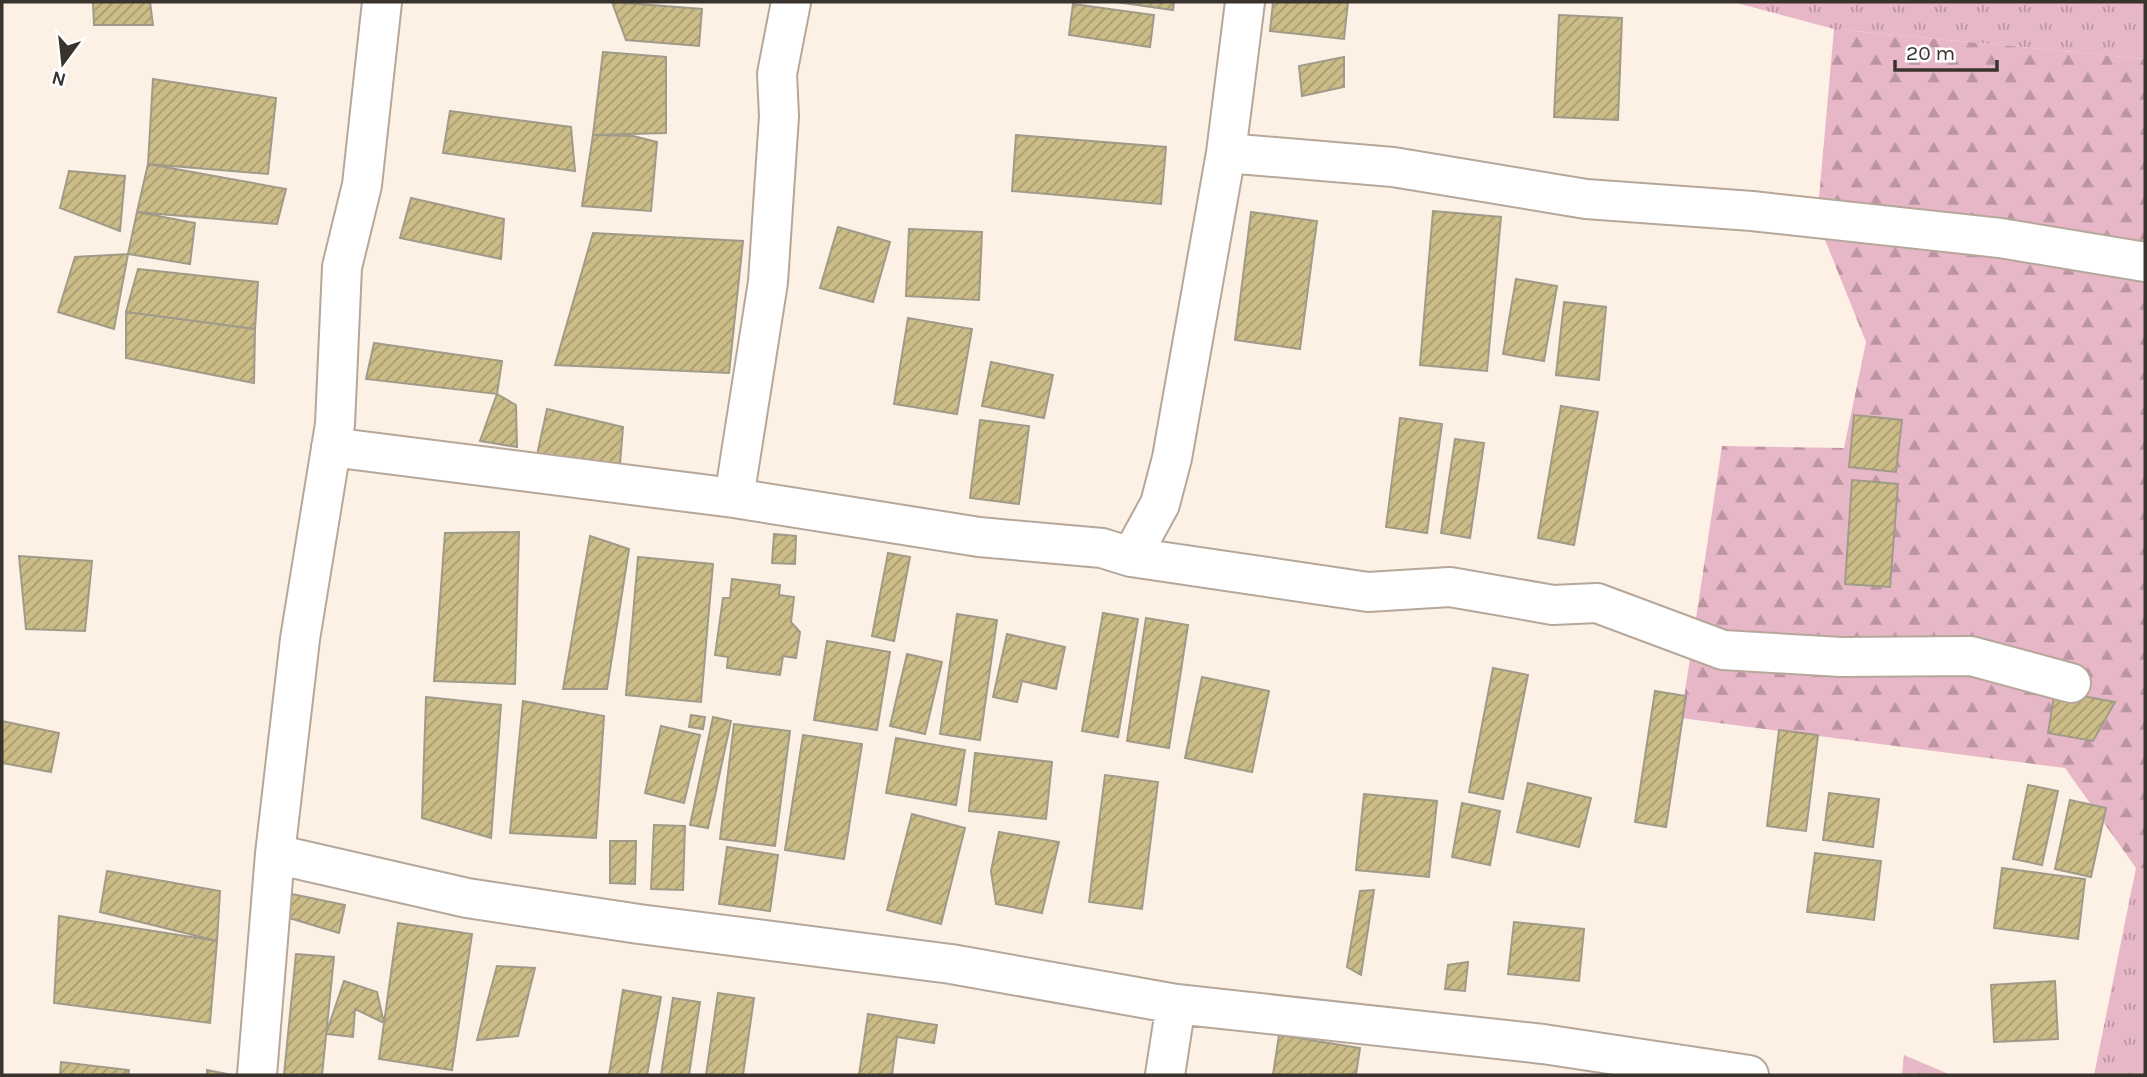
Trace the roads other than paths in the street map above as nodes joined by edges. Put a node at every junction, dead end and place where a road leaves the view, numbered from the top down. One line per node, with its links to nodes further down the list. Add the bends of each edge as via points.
1 (382, 2): 6 (street, via 362,185 342,267)
2 (791, 2): 7 (street, via 777,74 779,116 768,282)
3 (1245, 2): 4 (street)
4 (1226, 153): 5 (street, via 1392,167 1586,199 1752,211 2000,238); 8 (street, via 1172,458 1160,504)
5 (2145, 262)
6 (331, 447): 7 (street); 10 (street, via 300,639)
7 (734, 498): 8 (street, via 979,537 1102,548)
8 (1131, 556): 9 (street, via 1368,592 1450,587 1553,605 1597,603 1723,650 1842,657 1971,656)
9 (2071, 683)
10 (275, 854): 11 (street, via 467,898 951,964); 12 (street)
11 (1176, 1004): 13 (street); 14 (street, via 1543,1044)
12 (257, 1075)
13 (1165, 1075)
14 (1749, 1075)

